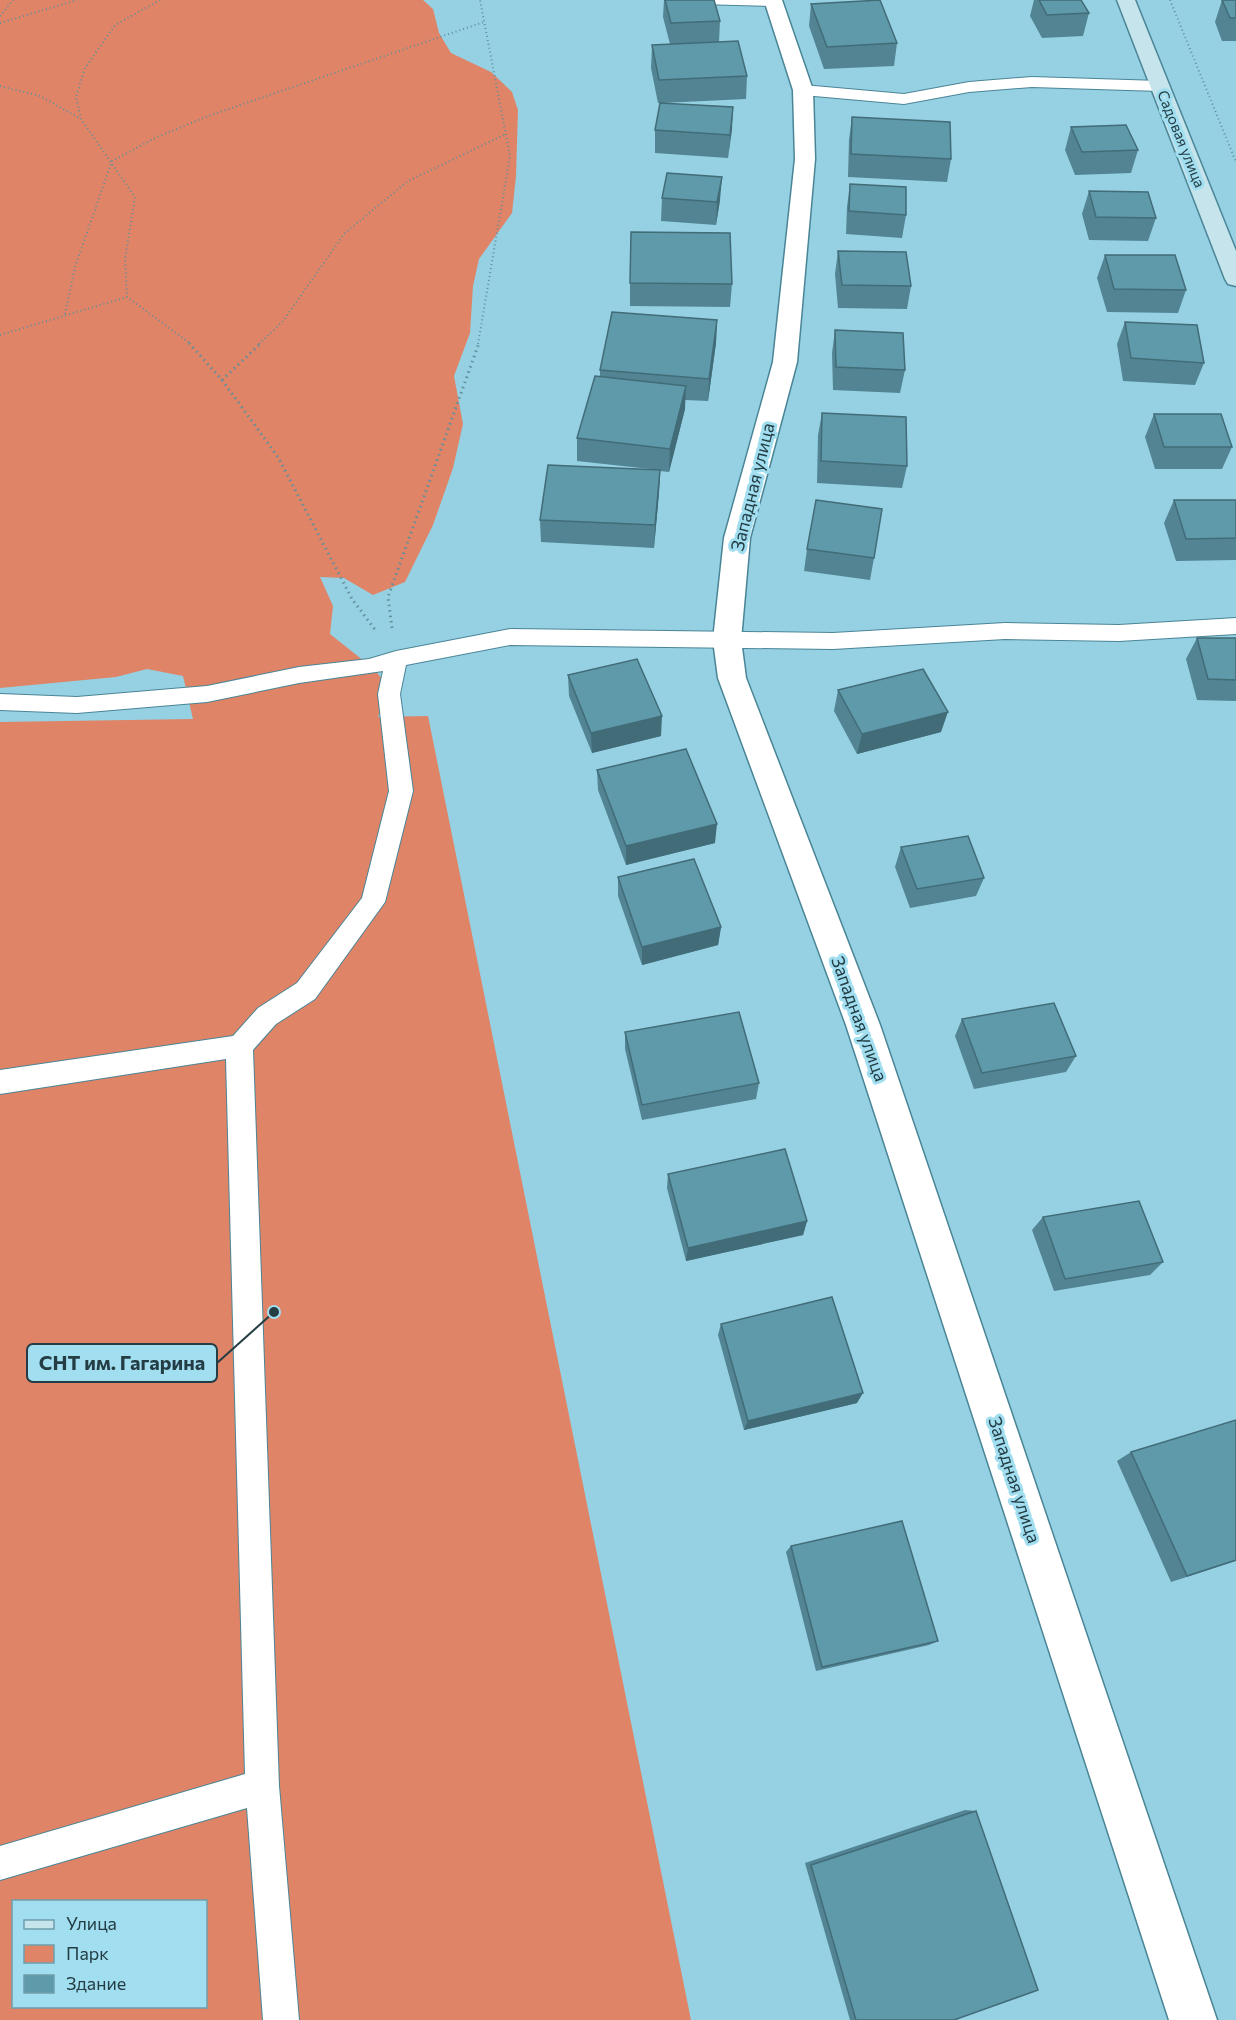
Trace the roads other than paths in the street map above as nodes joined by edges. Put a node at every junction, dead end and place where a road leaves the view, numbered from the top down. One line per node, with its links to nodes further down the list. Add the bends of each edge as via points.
1 (698, 0): 3 (lane)
2 (1126, 0): 4 (street, Садовая улица)
3 (773, 1): 5 (street, Западная улица)
4 (1160, 86): 5 (lane, via 1032,82 969,87 904,99); 6 (street, Садовая улица)
5 (802, 90): 8 (street, Западная улица, via 805,159 785,362 737,538)
6 (1236, 279)
7 (1236, 626): 8 (lane, via 1119,633 1005,631 833,641)
8 (727, 640): 9 (lane, via 510,637); 16 (street, Западная улица, via 732,678 863,1025)
9 (396, 659): 10 (lane, via 207,694 77,705); 11 (lane, via 389,694 401,791 373,902 306,991 267,1016)
10 (0, 702)
11 (240, 1046): 12 (lane); 13 (lane)
12 (0, 1083)
13 (262, 1785): 14 (lane); 15 (lane)
14 (0, 1863)
15 (281, 2020)
16 (1193, 2020)

